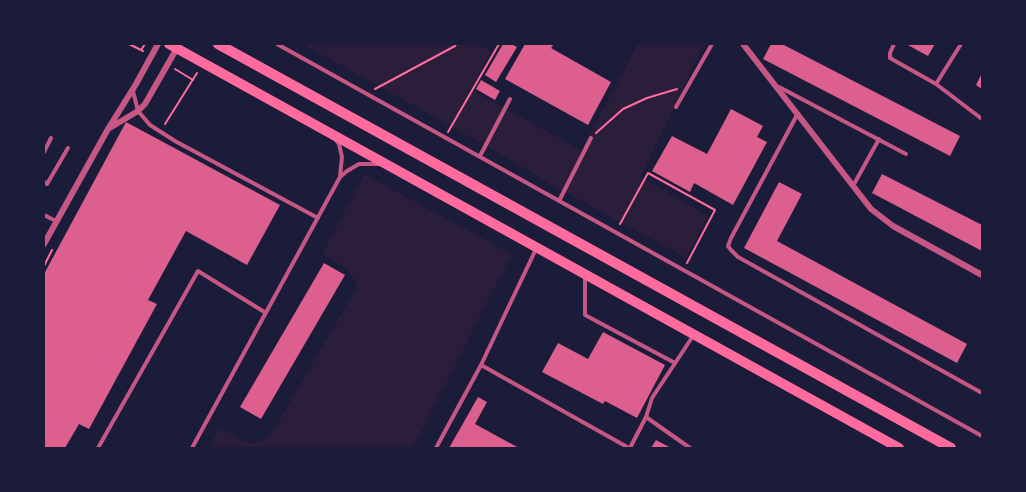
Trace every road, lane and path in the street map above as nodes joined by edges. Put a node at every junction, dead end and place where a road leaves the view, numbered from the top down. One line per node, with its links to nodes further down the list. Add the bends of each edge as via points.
1 (129, 44): 12 (path)
2 (158, 44): 16 (street)
3 (218, 44): 64 (main road)
4 (278, 44): 20 (lane)
5 (456, 44): 20 (path)
6 (499, 44): 29 (path)
7 (712, 44): 18 (lane)
8 (743, 44): 19 (street)
9 (894, 44): 17 (lane, via 890,58)
10 (961, 44): 17 (lane)
11 (173, 46): 13 (main road); 14 (street)
12 (141, 50)
13 (203, 62): 15 (path); 28 (main road)
14 (168, 65): 15 (path); 23 (street)
15 (193, 80): 27 (path)
16 (136, 84): 23 (lane, via 133,91); 26 (street)
17 (936, 84): 25 (lane)
18 (688, 85): 22 (lane); 31 (path, via 623,109)
19 (775, 85): 24 (street); 32 (lane)
20 (367, 93): 29 (lane)
21 (510, 99): 36 (lane)
22 (676, 107)
23 (138, 111): 26 (street); 27 (lane)
24 (797, 115): 40 (street); 55 (lane, via 728,246 738,257)
25 (982, 119)
26 (108, 129): 44 (street)
27 (160, 132): 43 (lane)
28 (329, 132): 37 (main road); 38 (lane, via 339,144)
29 (445, 137): 36 (lane)
30 (51, 138): 34 (lane)
31 (591, 138): 41 (lane)
32 (879, 140): 35 (lane); 40 (lane)
33 (68, 148): 39 (lane, via 47,184)
34 (44, 152)
35 (906, 154)
36 (480, 156): 41 (lane)
37 (386, 164): 38 (lane, via 359,164); 47 (main road)
38 (340, 177): 43 (lane)
39 (44, 182)
40 (853, 186): 50 (street, via 893,226)
41 (559, 201): 45 (lane)
42 (44, 215): 44 (lane)
43 (318, 218): 51 (lane)
44 (56, 222): 46 (street)
45 (615, 232): 48 (lane); 48 (path, via 648,173 677,188 715,210)
46 (44, 243)
47 (537, 248): 49 (main road); 54 (lane)
48 (684, 270): 57 (lane)
49 (585, 274): 52 (main road); 53 (lane, via 585,315)
50 (982, 275)
51 (266, 313): 58 (lane, via 198,271); 59 (lane)
52 (693, 335): 53 (lane); 63 (main road)
53 (675, 363): 56 (lane, via 652,398)
54 (481, 365): 60 (lane); 61 (lane)
55 (982, 393)
56 (646, 417): 61 (lane); 62 (lane)
57 (982, 436)
58 (98, 448)
59 (192, 448)
60 (436, 448)
61 (630, 448)
62 (690, 448)
63 (899, 448)
64 (951, 448)

